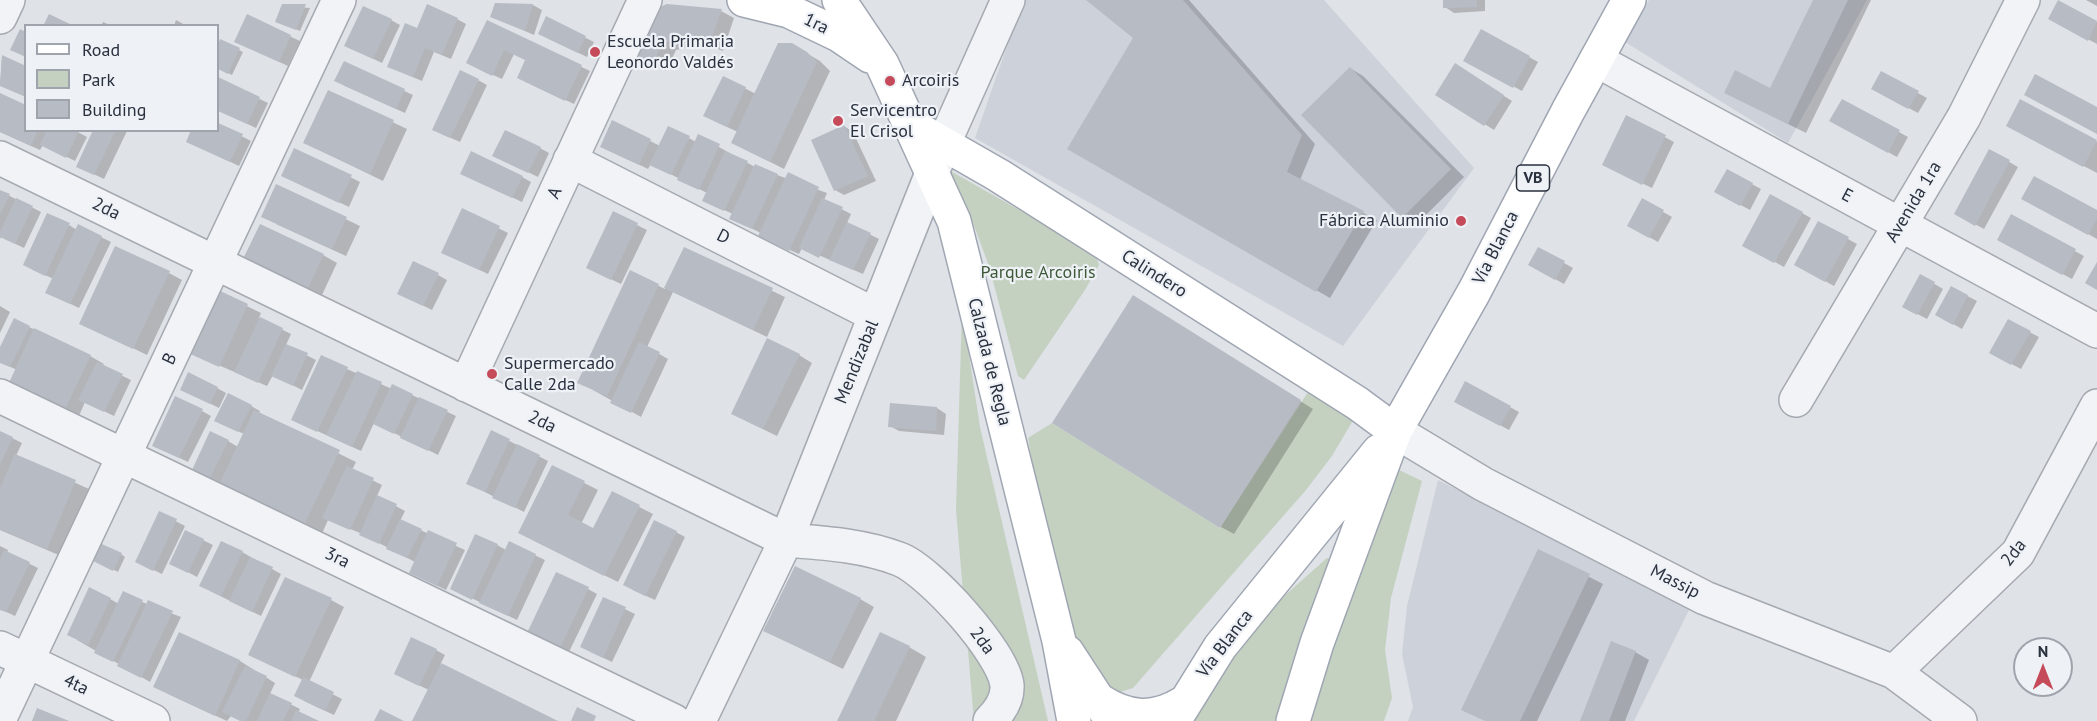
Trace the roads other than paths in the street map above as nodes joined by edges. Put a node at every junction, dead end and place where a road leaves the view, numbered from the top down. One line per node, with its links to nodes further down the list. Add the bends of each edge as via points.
1 (8, 0): 9 (street)
2 (339, 0): 18 (street, B)
3 (645, 0): 15 (street, A)
4 (744, 0): 11 (main road, 1ra, via 789,11 839,35)
5 (839, 0): 11 (main road, Calzada de Regla)
6 (1008, 0): 13 (street, Mendizabal)
7 (1629, 0): 10 (main road, Vía Blanca / VB)
8 (2024, 0): 17 (street, Avenida 1ra, via 1965,117)
9 (0, 17)
10 (1596, 60): 17 (street, E); 25 (main road, Vía Blanca / VB)
11 (882, 64): 12 (main road, Calzada de Regla)
12 (909, 124): 13 (main road, Calindero); 16 (main road, Calzada de Regla)
13 (944, 143): 16 (street, Mendizabal); 25 (main road, Calindero, via 1357,403)
14 (0, 158): 18 (street, 2da)
15 (570, 160): 19 (street, D); 21 (street, A)
16 (932, 174): 19 (street, Mendizabal); 28 (main road, Calzada de Regla, via 954,221)
17 (1900, 225): 20 (street, E); 23 (street, Avenida 1ra)
18 (215, 262): 21 (street, 2da); 26 (street, B)
19 (875, 315): 27 (street, Mendizabal)
20 (2097, 331)
21 (466, 385): 27 (street, 2da)
22 (0, 396): 26 (street, 3ra)
23 (1796, 400)
24 (2097, 406): 30 (street, 2da, via 2018,553)
25 (1395, 432): 30 (street, Massip, via 1483,484 1705,598); 33 (main road, Vía Blanca / VB, via 1220,647); 38 (main road, Vía Blanca / VB, via 1317,643)
26 (124, 456): 29 (street, B); 35 (street, 3ra)
27 (786, 540): 31 (street, 2da, via 856,546 901,559 937,584 997,662 1007,685); 35 (street, Mendizabal)
28 (1059, 641): 32 (main road); 37 (main road, Calzada de Regla)
29 (13, 655): 34 (street, B); 36 (street, 4ta)
30 (1894, 672): 39 (street, Massip)
31 (998, 709)
32 (1106, 710): 33 (main road, via 1142,718)
33 (1179, 712)
34 (0, 718)
35 (697, 720)
36 (153, 721)
37 (1074, 721)
38 (1293, 721)
39 (1960, 721)

